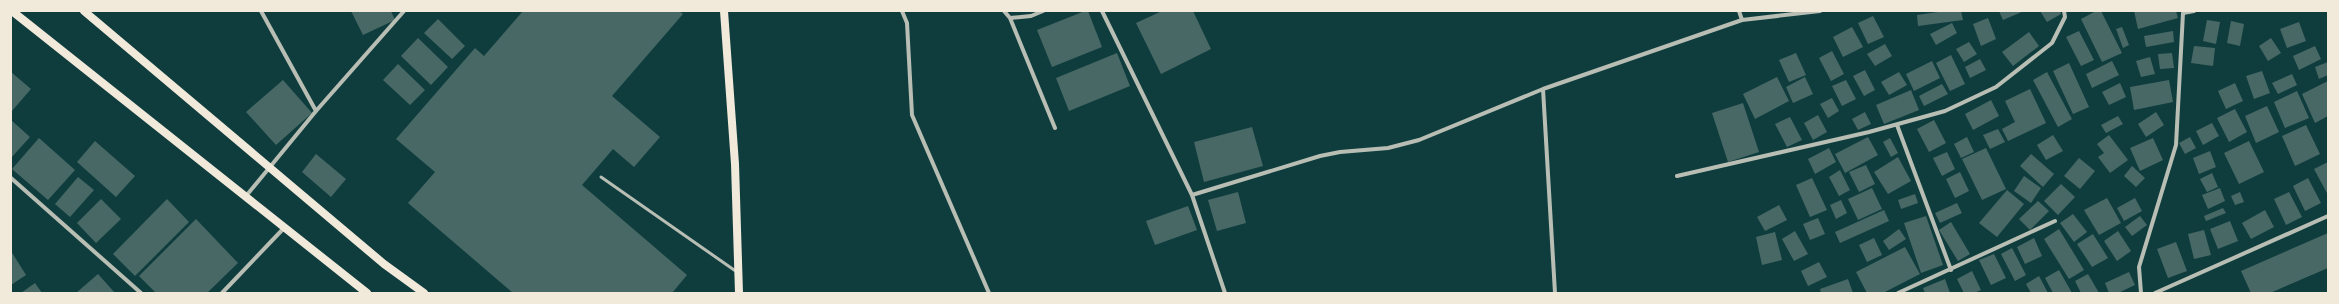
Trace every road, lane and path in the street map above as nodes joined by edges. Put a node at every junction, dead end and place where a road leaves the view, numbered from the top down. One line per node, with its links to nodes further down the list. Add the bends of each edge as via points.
1 (12, 11): 27 (main road)
2 (84, 11): 22 (main road)
3 (261, 11): 19 (street)
4 (398, 11): 15 (street)
5 (404, 11): 15 (street)
6 (724, 11): 32 (main road, via 735,164)
7 (902, 11): 38 (street, via 907,23 912,115)
8 (1004, 11): 16 (street)
9 (1043, 11): 16 (street, via 1031,16)
10 (1102, 11): 26 (street)
11 (1739, 11): 17 (street)
12 (1820, 11): 17 (street)
13 (2064, 11): 20 (street, via 2065,17 2052,43 1996,87 1945,111)
14 (2194, 11): 42 (street, via 2183,13 2176,145 2139,267)
15 (400, 16): 19 (street)
16 (1010, 18): 21 (street)
17 (1742, 20): 18 (street)
18 (1543, 89): 26 (street, via 1418,140 1388,148 1320,156); 40 (street)
19 (316, 112): 22 (street)
20 (1898, 125): 23 (street); 31 (street)
21 (1055, 128)
22 (268, 167): 27 (street); 36 (main road, via 384,264)
23 (1677, 176)
24 (602, 177): 32 (lane)
25 (11, 178): 33 (street)
26 (1192, 195): 39 (street)
27 (246, 196): 30 (main road)
28 (2328, 216): 43 (street)
29 (2055, 221): 31 (street)
30 (284, 228): 34 (street); 35 (main road)
31 (1951, 270): 41 (street)
32 (738, 273): 37 (main road)
33 (141, 293)
34 (222, 293)
35 (367, 293)
36 (424, 293)
37 (739, 293)
38 (989, 293)
39 (1225, 293)
40 (1556, 293)
41 (1898, 293)
42 (2141, 293)
43 (2154, 293)

